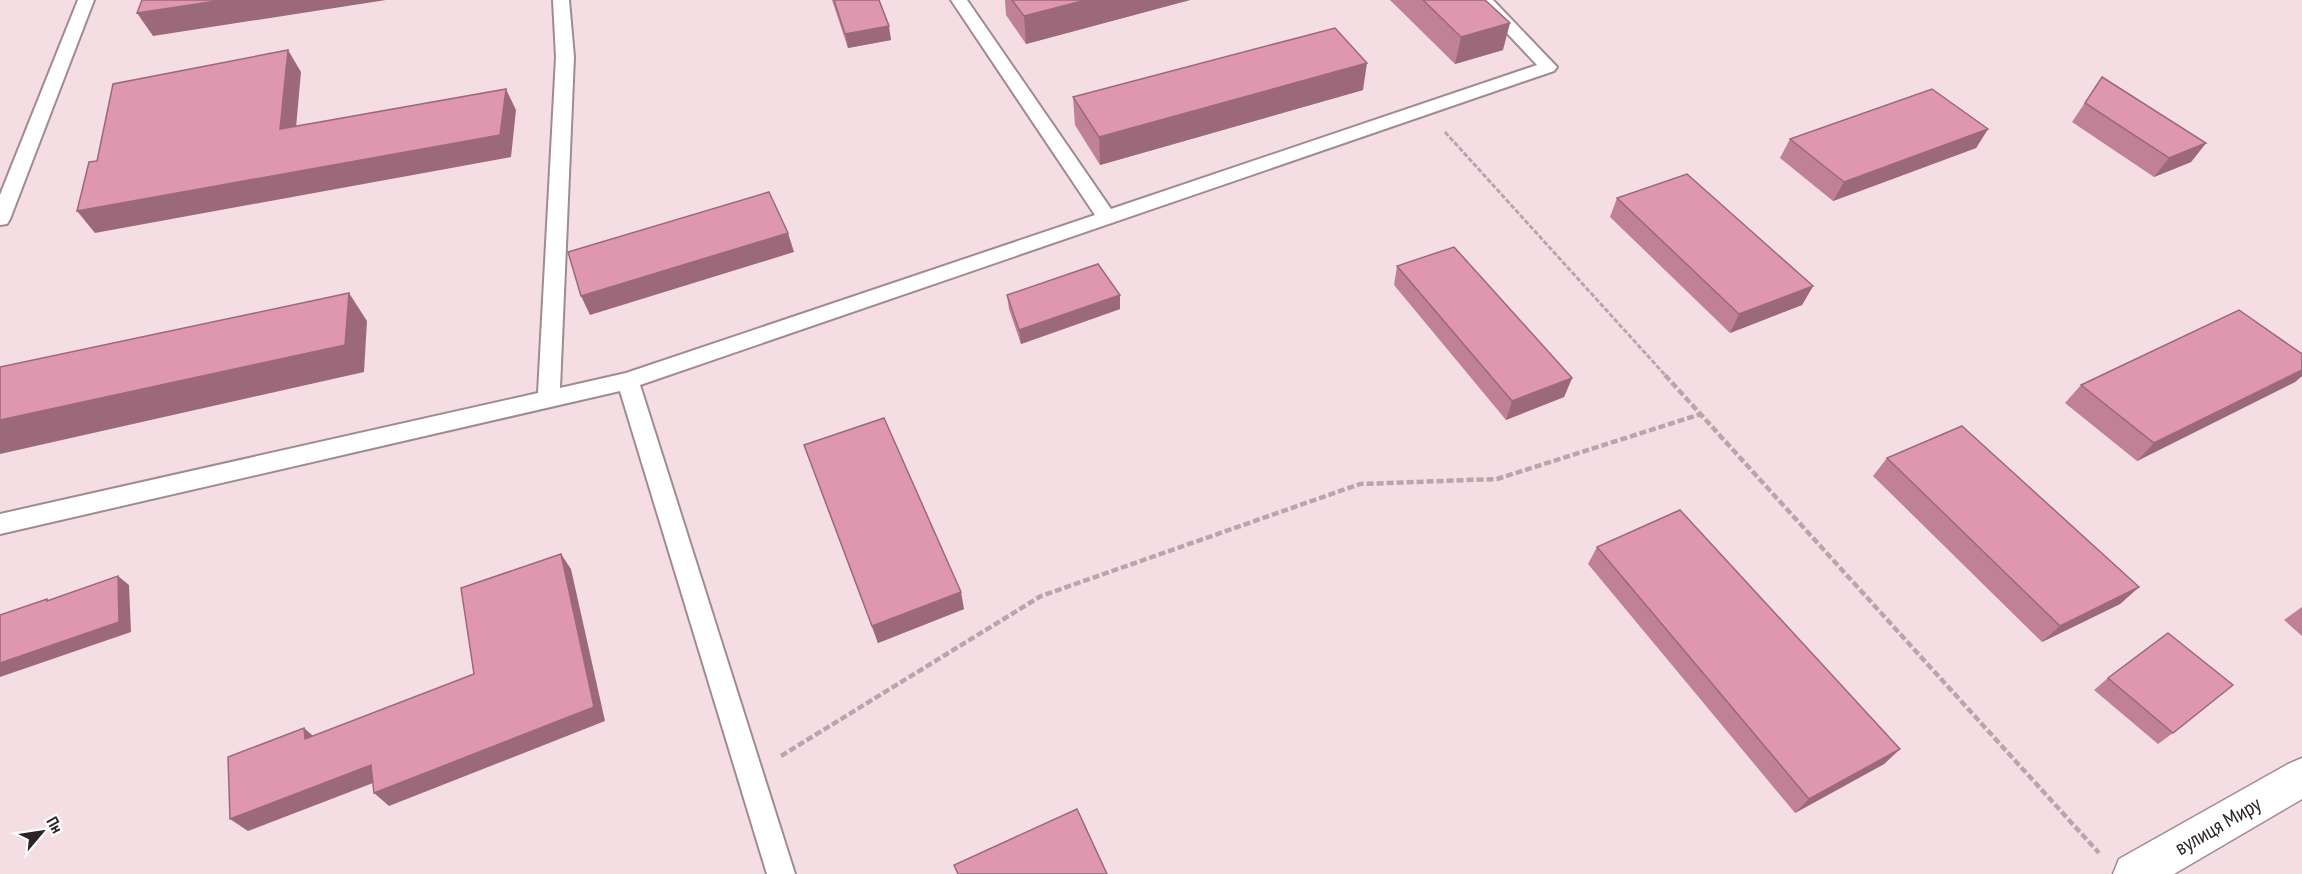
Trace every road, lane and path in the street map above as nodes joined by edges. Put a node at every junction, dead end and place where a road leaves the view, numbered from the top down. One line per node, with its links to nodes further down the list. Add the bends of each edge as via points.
1 (86, 0): 7 (lane)
2 (561, 0): 9 (lane, via 565,57)
3 (959, 0): 6 (lane)
4 (1484, 0): 5 (lane, via 1548,67)
5 (1424, 109): 6 (lane); 10 (path)
6 (1106, 218): 8 (lane)
7 (0, 219)
8 (628, 381): 9 (lane); 12 (lane)
9 (549, 399): 11 (lane)
10 (1701, 414): 12 (path, via 1497,479 1359,484 1041,596); 14 (path)
11 (0, 524)
12 (750, 775): 15 (lane)
13 (2302, 777): 14 (street, вулиця Миру)
14 (2118, 865)
15 (781, 874)

